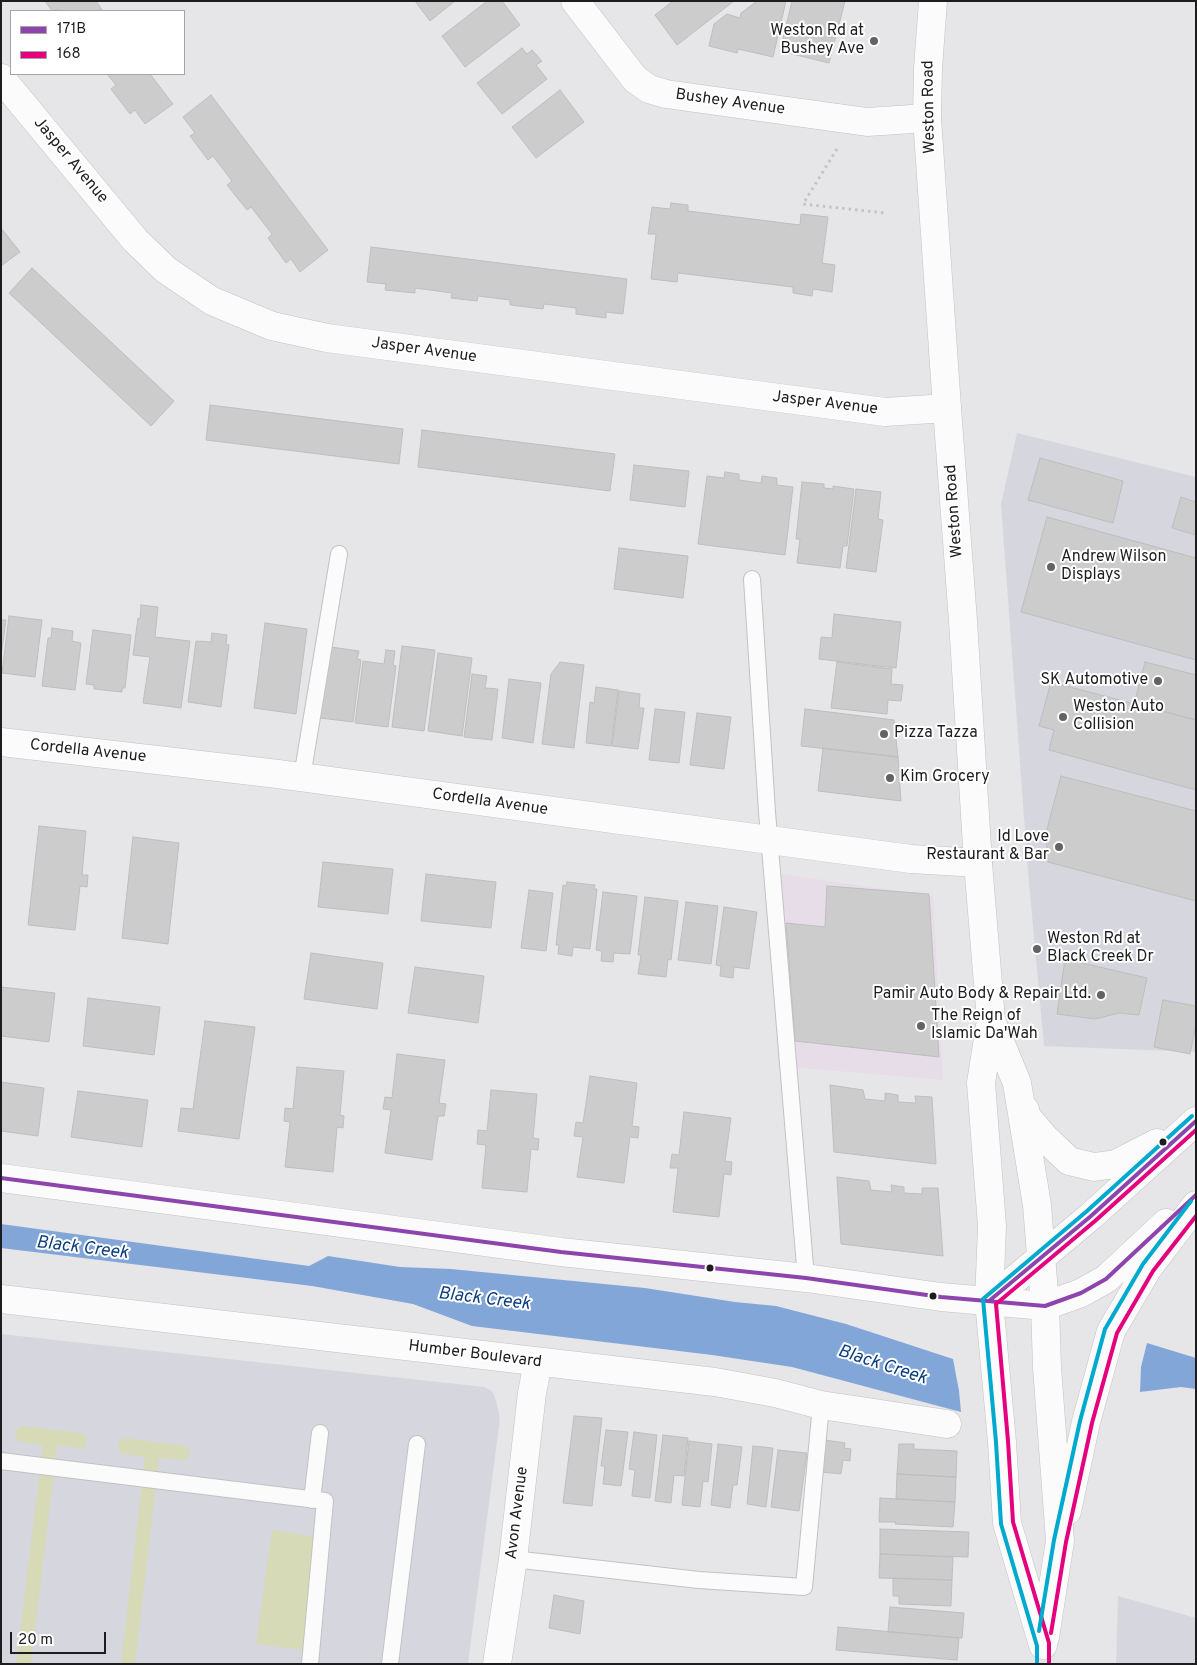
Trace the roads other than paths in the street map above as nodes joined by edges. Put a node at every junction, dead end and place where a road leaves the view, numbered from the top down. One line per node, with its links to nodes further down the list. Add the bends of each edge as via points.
1 (575, 1): 4 (street, Bushey Avenue, via 635,78 649,89 867,122)
2 (933, 1): 4 (street, Weston Road)
3 (1, 78): 5 (street, Jasper Avenue, via 135,240 166,270 212,301 272,326 327,338 885,412)
4 (927, 118): 5 (street, Weston Road)
5 (947, 408): 11 (street, Weston Road)
6 (338, 554): 9 (lane)
7 (752, 579): 10 (lane)
8 (1, 742): 9 (street, Cordella Avenue)
9 (302, 777): 10 (street, Cordella Avenue)
10 (769, 841): 11 (street, Cordella Avenue, via 912,859); 20 (lane)
11 (978, 863): 12 (street, Weston Road)
12 (991, 1020): 13 (street, Weston Road); 18 (street, Weston Road, via 981,1084)
13 (1017, 1083): 14 (street, via 1027,1117 1044,1137 1069,1161 1094,1168 1116,1164); 19 (street, Weston Road, via 1037,1204)
14 (1192, 1124): 19 (street)
15 (1, 1178): 20 (street, via 561,1252)
16 (1196, 1195): 24 (street, via 1106,1279 1081,1293)
17 (1196, 1205): 32 (street, via 1148,1268 1111,1331 1086,1422)
18 (992, 1226): 21 (street, via 1005,1265); 23 (street, Weston Road)
19 (1040, 1258): 21 (street); 24 (street, Weston Road)
20 (806, 1278): 23 (street)
21 (1016, 1278): 23 (street); 24 (street)
22 (1, 1299): 25 (street, Humber Boulevard)
23 (989, 1301): 24 (street); 34 (street, Weston Road, via 1007,1523)
24 (1045, 1306): 32 (street, Weston Road)
25 (538, 1362): 26 (street, Humber Boulevard, via 715,1382); 33 (street, Avon Avenue)
26 (822, 1405): 27 (street, Humber Boulevard); 33 (lane, via 804,1588)
27 (947, 1424)
28 (320, 1433): 31 (lane)
29 (417, 1444): 36 (lane)
30 (1, 1462): 31 (lane)
31 (312, 1500): 35 (lane, via 325,1501)
32 (1060, 1541): 34 (street, Weston Road)
33 (512, 1559): 37 (street, Avon Avenue)
34 (1043, 1654)
35 (310, 1664)
36 (390, 1664)
37 (497, 1664)

